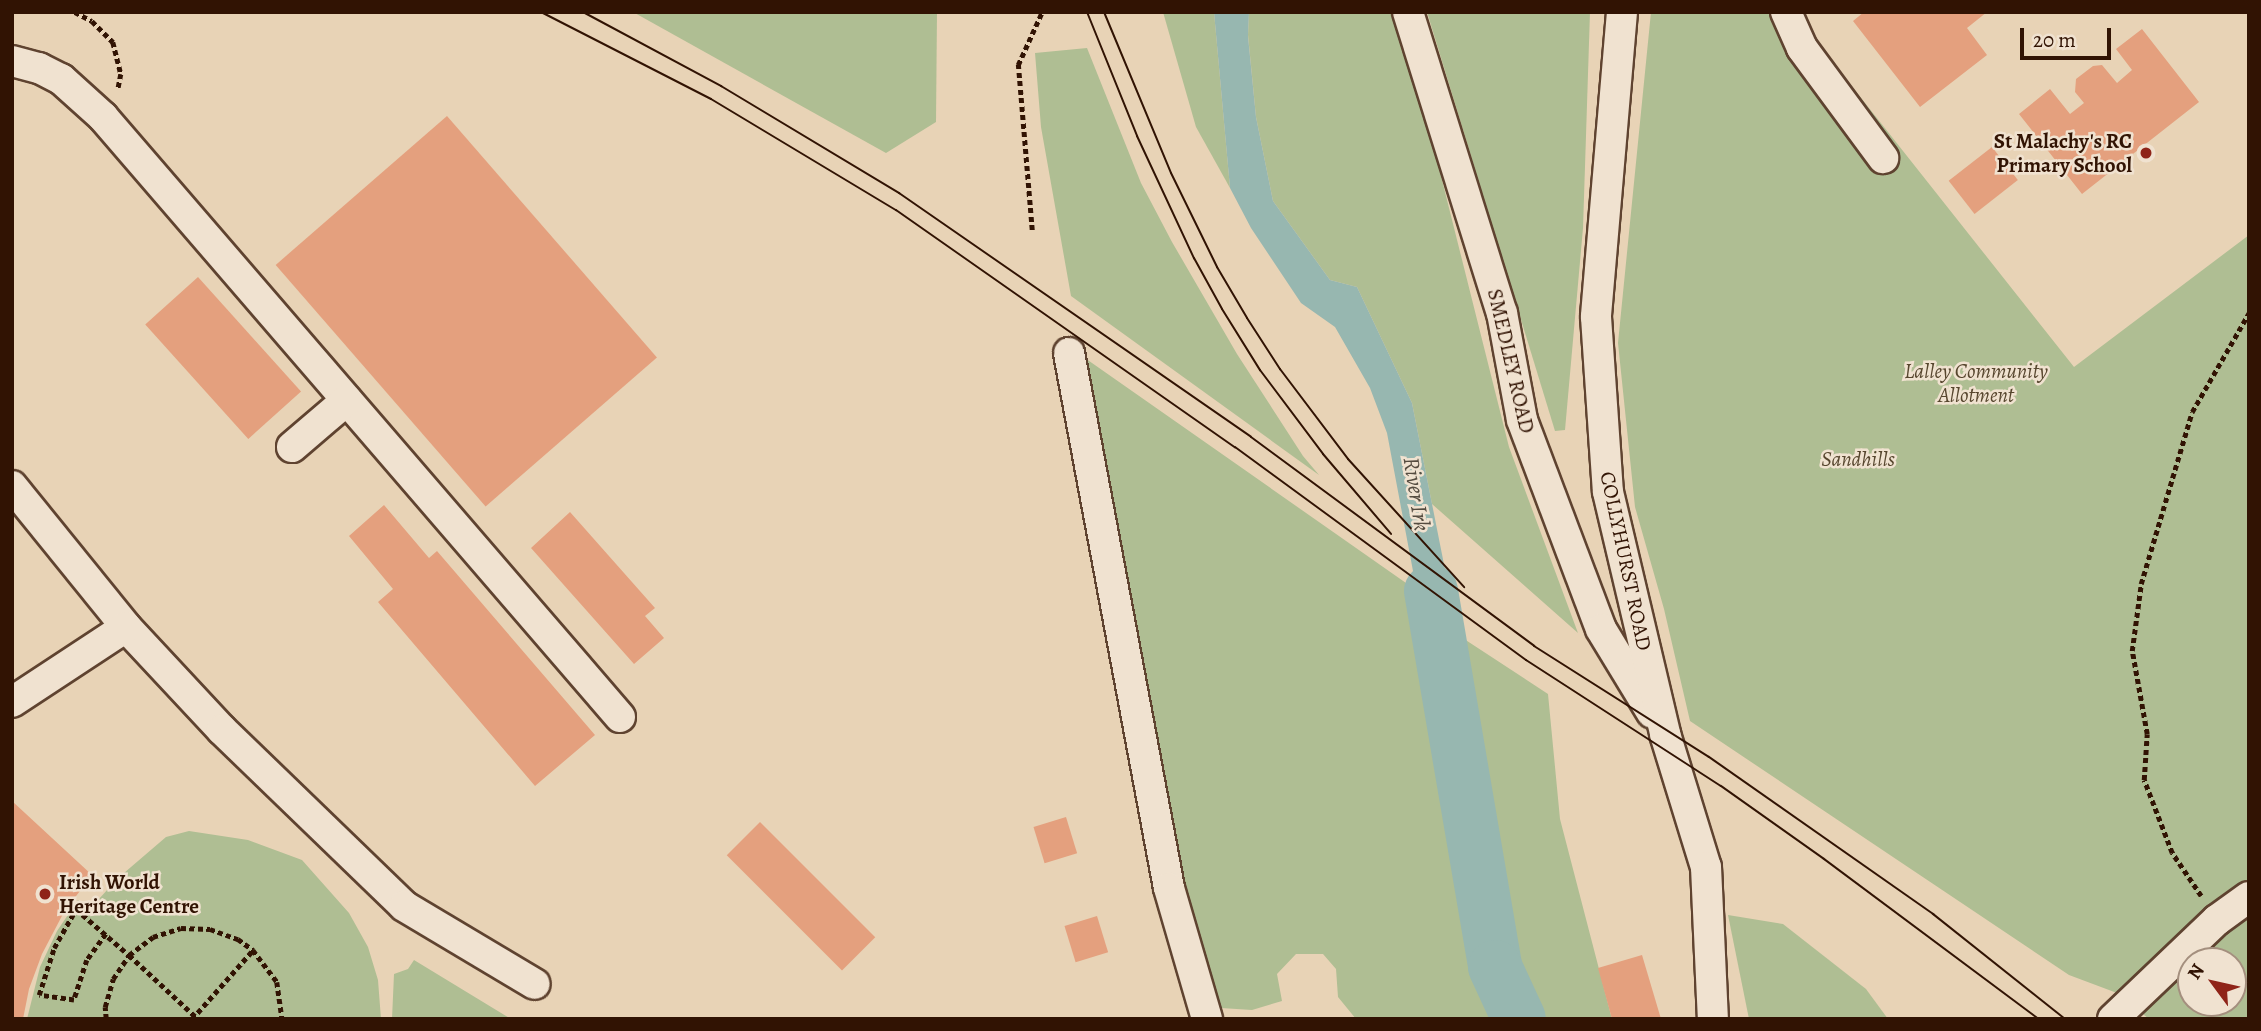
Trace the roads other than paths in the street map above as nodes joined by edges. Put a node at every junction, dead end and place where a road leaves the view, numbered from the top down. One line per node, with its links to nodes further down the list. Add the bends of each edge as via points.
1 (1408, 12): 13 (street, SMEDLEY ROAD, via 1502,313 1522,420 1601,629)
2 (1622, 12): 13 (street, COLLYHURST ROAD, via 1596,317 1608,492)
3 (1786, 12): 5 (street, via 1802,48)
4 (12, 61): 7 (street, via 61,79 103,117)
5 (1883, 158)
6 (1069, 353): 16 (street, via 1169,888)
7 (347, 400): 8 (street); 12 (street)
8 (292, 447)
9 (12, 486): 10 (street)
10 (126, 627): 11 (street); 15 (street, via 222,730 404,906)
11 (12, 702)
12 (620, 717)
13 (1665, 734): 17 (street, COLLYHURST ROAD, via 1706,867)
14 (2249, 897): 18 (street, via 2217,920)
15 (536, 984)
16 (1207, 1019)
17 (1713, 1019)
18 (2113, 1019)

